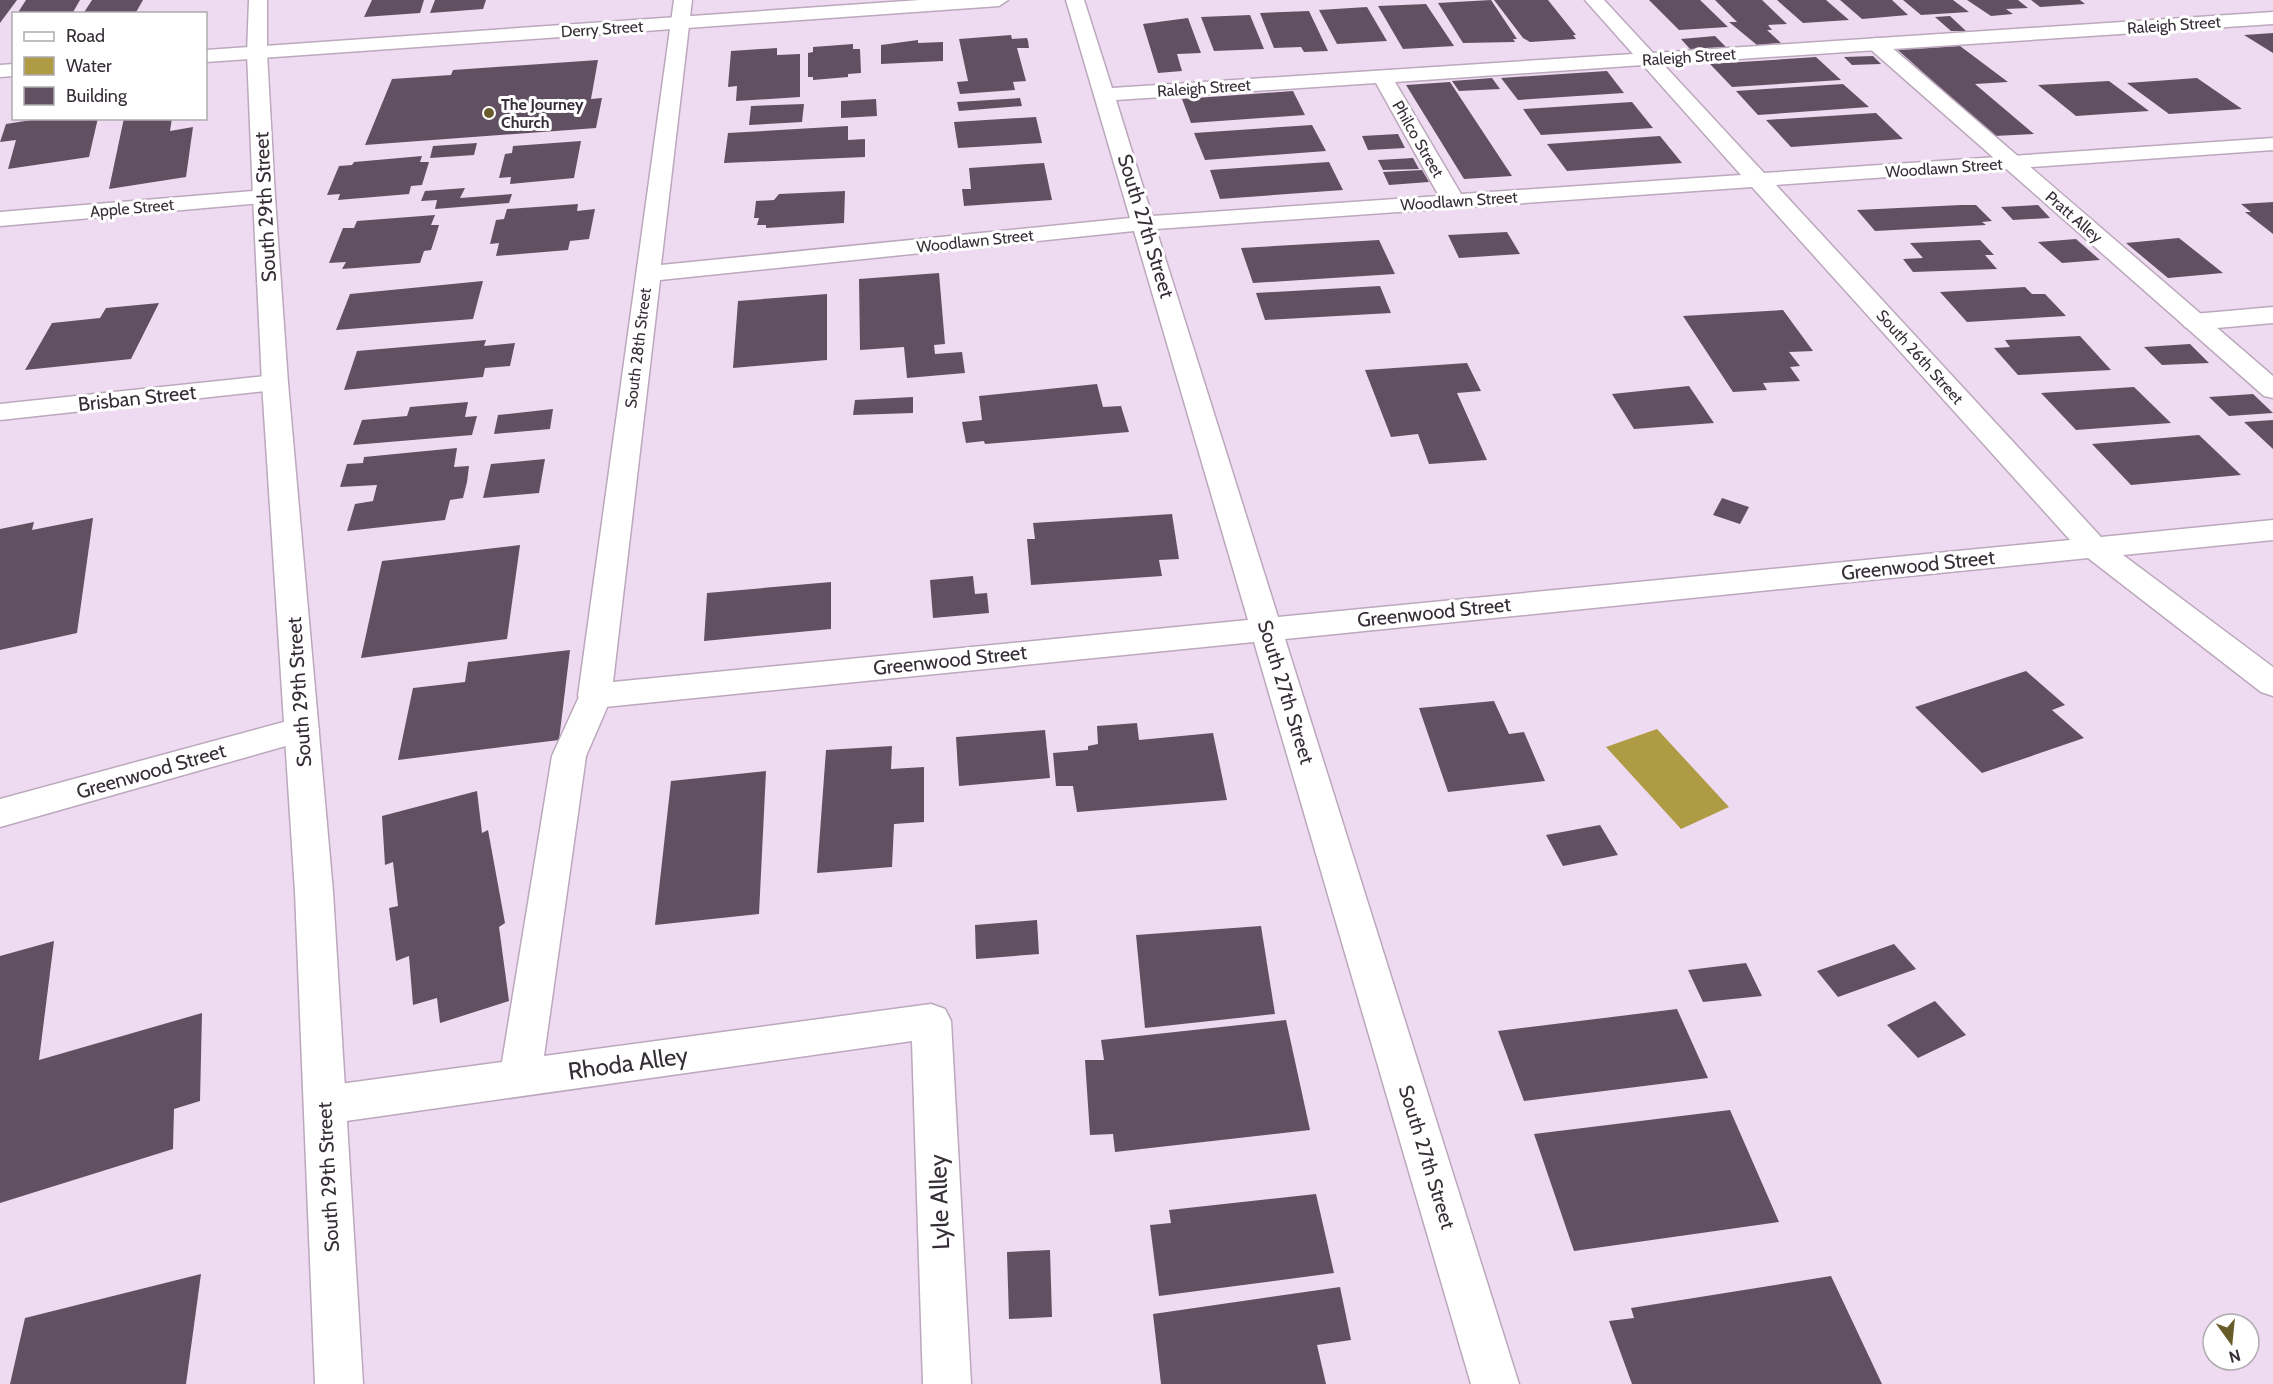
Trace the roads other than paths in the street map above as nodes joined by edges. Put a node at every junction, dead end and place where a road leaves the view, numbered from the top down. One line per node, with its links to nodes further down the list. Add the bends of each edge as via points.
1 (258, 0): 8 (street, South 29th Street)
2 (999, 0): 5 (street, Derry Street)
3 (1075, 0): 12 (street, South 27th Street)
4 (1594, 0): 10 (street, South 26th Street)
5 (682, 12): 8 (street, Derry Street); 20 (street, South 28th Street)
6 (2273, 18): 7 (street, Raleigh Street)
7 (1876, 44): 10 (street, Raleigh Street); 14 (street, Pratt Alley)
8 (257, 52): 9 (street, Derry Street); 16 (street, South 29th Street)
9 (207, 56)
10 (1649, 59): 11 (street, Raleigh Street); 15 (street, South 26th Street)
11 (1382, 76): 12 (street, Raleigh Street); 17 (street, Philco Street)
12 (1106, 95): 19 (street, South 27th Street)
13 (2273, 144): 14 (street, Woodlawn Street)
14 (2012, 163): 15 (street, Woodlawn Street); 22 (street, Pratt Alley)
15 (1760, 180): 17 (street, Woodlawn Street); 27 (street, South 26th Street)
16 (264, 196): 18 (street, Apple Street); 23 (street, South 29th Street)
17 (1454, 201): 19 (street, Woodlawn Street)
18 (0, 219)
19 (1145, 223): 20 (street, Woodlawn Street); 28 (street, South 27th Street)
20 (647, 274): 30 (street, South 28th Street)
21 (2273, 315): 22 (street)
22 (2194, 322): 24 (street, Pratt Alley)
23 (275, 383): 25 (street, Brisban Street); 31 (street, South 29th Street)
24 (2273, 390)
25 (0, 412)
26 (2273, 530): 27 (street, Greenwood Street)
27 (2094, 548): 28 (street, Greenwood Street); 29 (street, South 26th Street)
28 (1267, 628): 30 (street, Greenwood Street); 38 (street, South 27th Street)
29 (2273, 684)
30 (595, 696): 34 (street, South 28th Street, via 569,756)
31 (302, 729): 32 (street, Greenwood Street); 35 (street, South 29th Street)
32 (0, 813)
33 (932, 1021): 34 (street, Rhoda Alley); 37 (street, Lyle Alley)
34 (520, 1078): 35 (street, Rhoda Alley)
35 (325, 1105): 36 (street, South 29th Street)
36 (339, 1384)
37 (947, 1384)
38 (1495, 1384)

